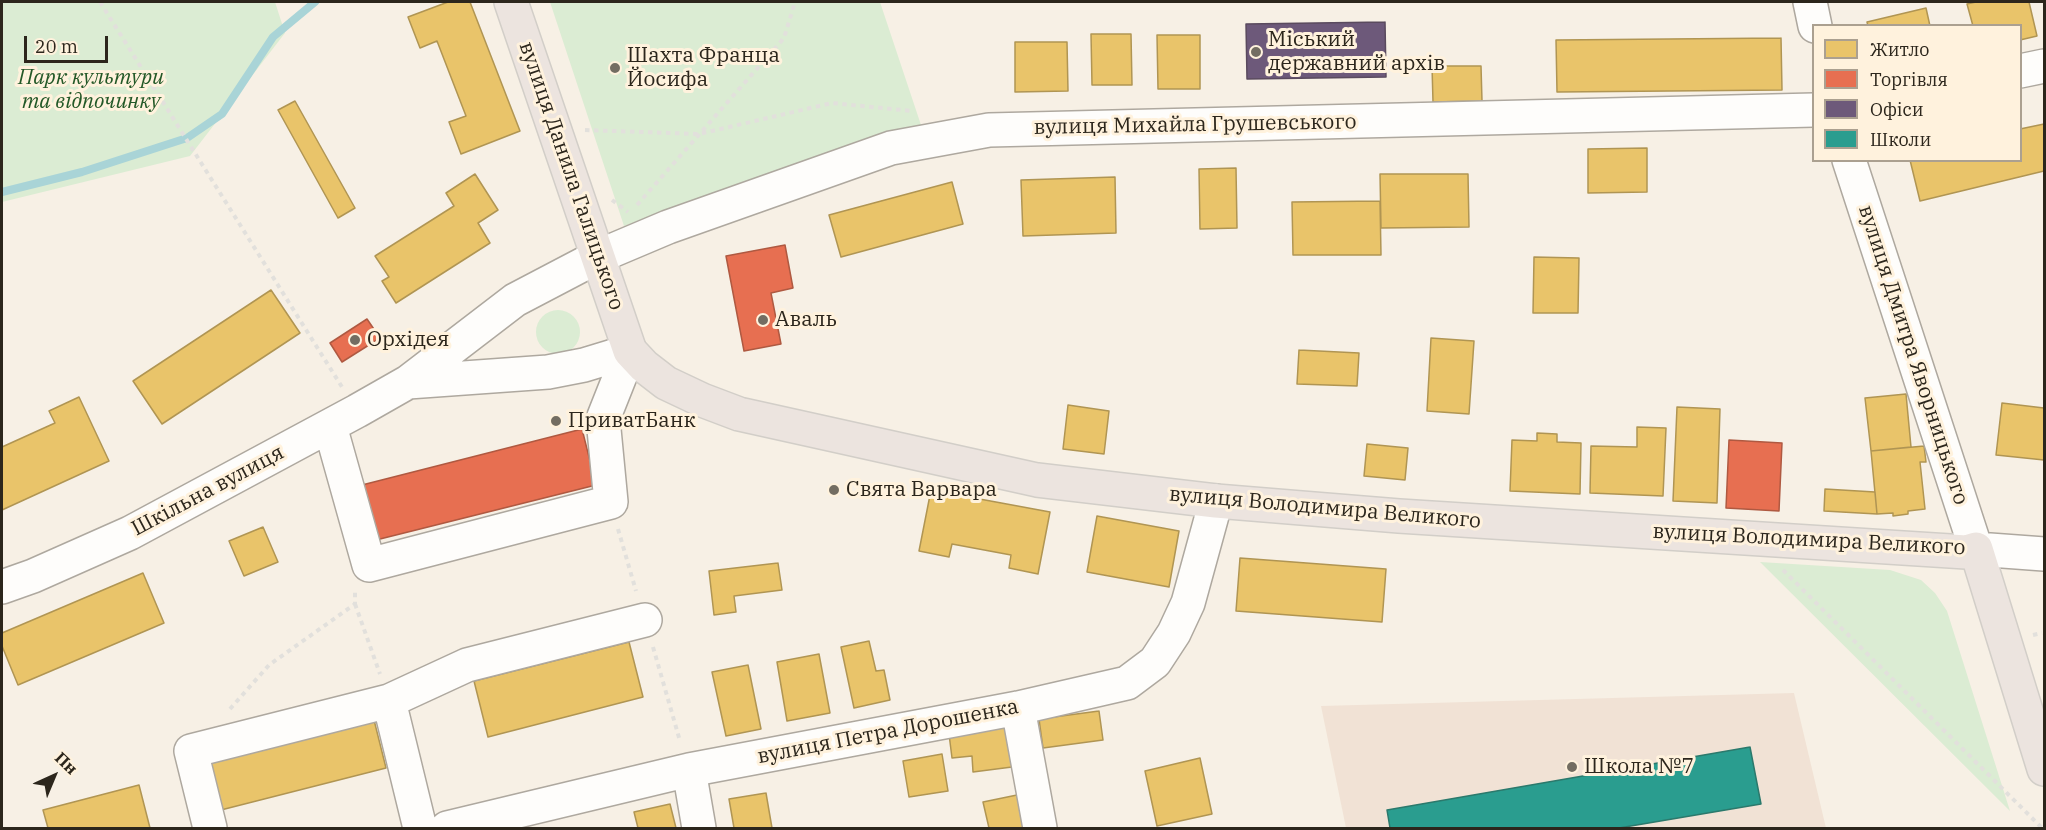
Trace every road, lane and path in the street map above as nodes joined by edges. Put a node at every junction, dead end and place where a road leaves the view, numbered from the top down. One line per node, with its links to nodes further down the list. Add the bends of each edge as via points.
1 (100, 2): 17 (path, via 196,154)
2 (511, 2): 14 (main road, вулиця Данила Галицького)
3 (795, 2): 11 (path, via 784,38)
4 (1810, 2): 5 (street)
5 (1815, 24)
6 (2044, 66): 7 (street)
7 (2022, 71)
8 (1812, 110): 14 (street, вулиця Михайла Грушевського, via 989,130 891,148 668,227)
9 (914, 111): 11 (path, via 832,103)
10 (579, 130): 11 (path)
11 (699, 134): 13 (path, via 630,213)
12 (1850, 162): 20 (street, вулиця Дмитра Яворницького)
13 (603, 193)
14 (597, 257): 15 (main road, вулиця Данила Галицького); 16 (street, Шкільна вулиця, via 515,300)
15 (630, 351): 16 (street, Шкільна вулиця, via 548,372); 17 (street, via 603,419 611,502 369,565); 18 (main road, вулиця Володимира Великого, via 666,383 739,414 1037,480)
16 (408, 382): 17 (street, Шкільна вулиця)
17 (343, 419): 23 (street, Шкільна вулиця, via 130,533)
18 (1216, 501): 19 (main road, вулиця Володимира Великого); 27 (street, вулиця Петра Дорошенка, via 1188,603 1155,662 1127,683)
19 (1750, 538): 20 (main road, вулиця Володимира Великого, via 1966,552); 36 (path)
20 (1976, 549): 21 (street, вулиця Володимира Великого); 30 (main road)
21 (2044, 554)
22 (355, 582): 24 (path)
23 (2, 587)
24 (355, 604): 26 (path); 28 (path, via 269,665)
25 (645, 620): 26 (street, via 467,665)
26 (389, 700): 31 (street, via 191,751); 32 (street)
27 (1018, 708): 29 (street, вулиця Петра Дорошенка); 35 (street)
28 (222, 717)
29 (689, 770): 33 (street, вулиця Петра Дорошенка); 34 (street)
30 (2044, 770)
31 (210, 828)
32 (420, 828)
33 (455, 828)
34 (699, 828)
35 (1040, 828)
36 (2042, 828)

